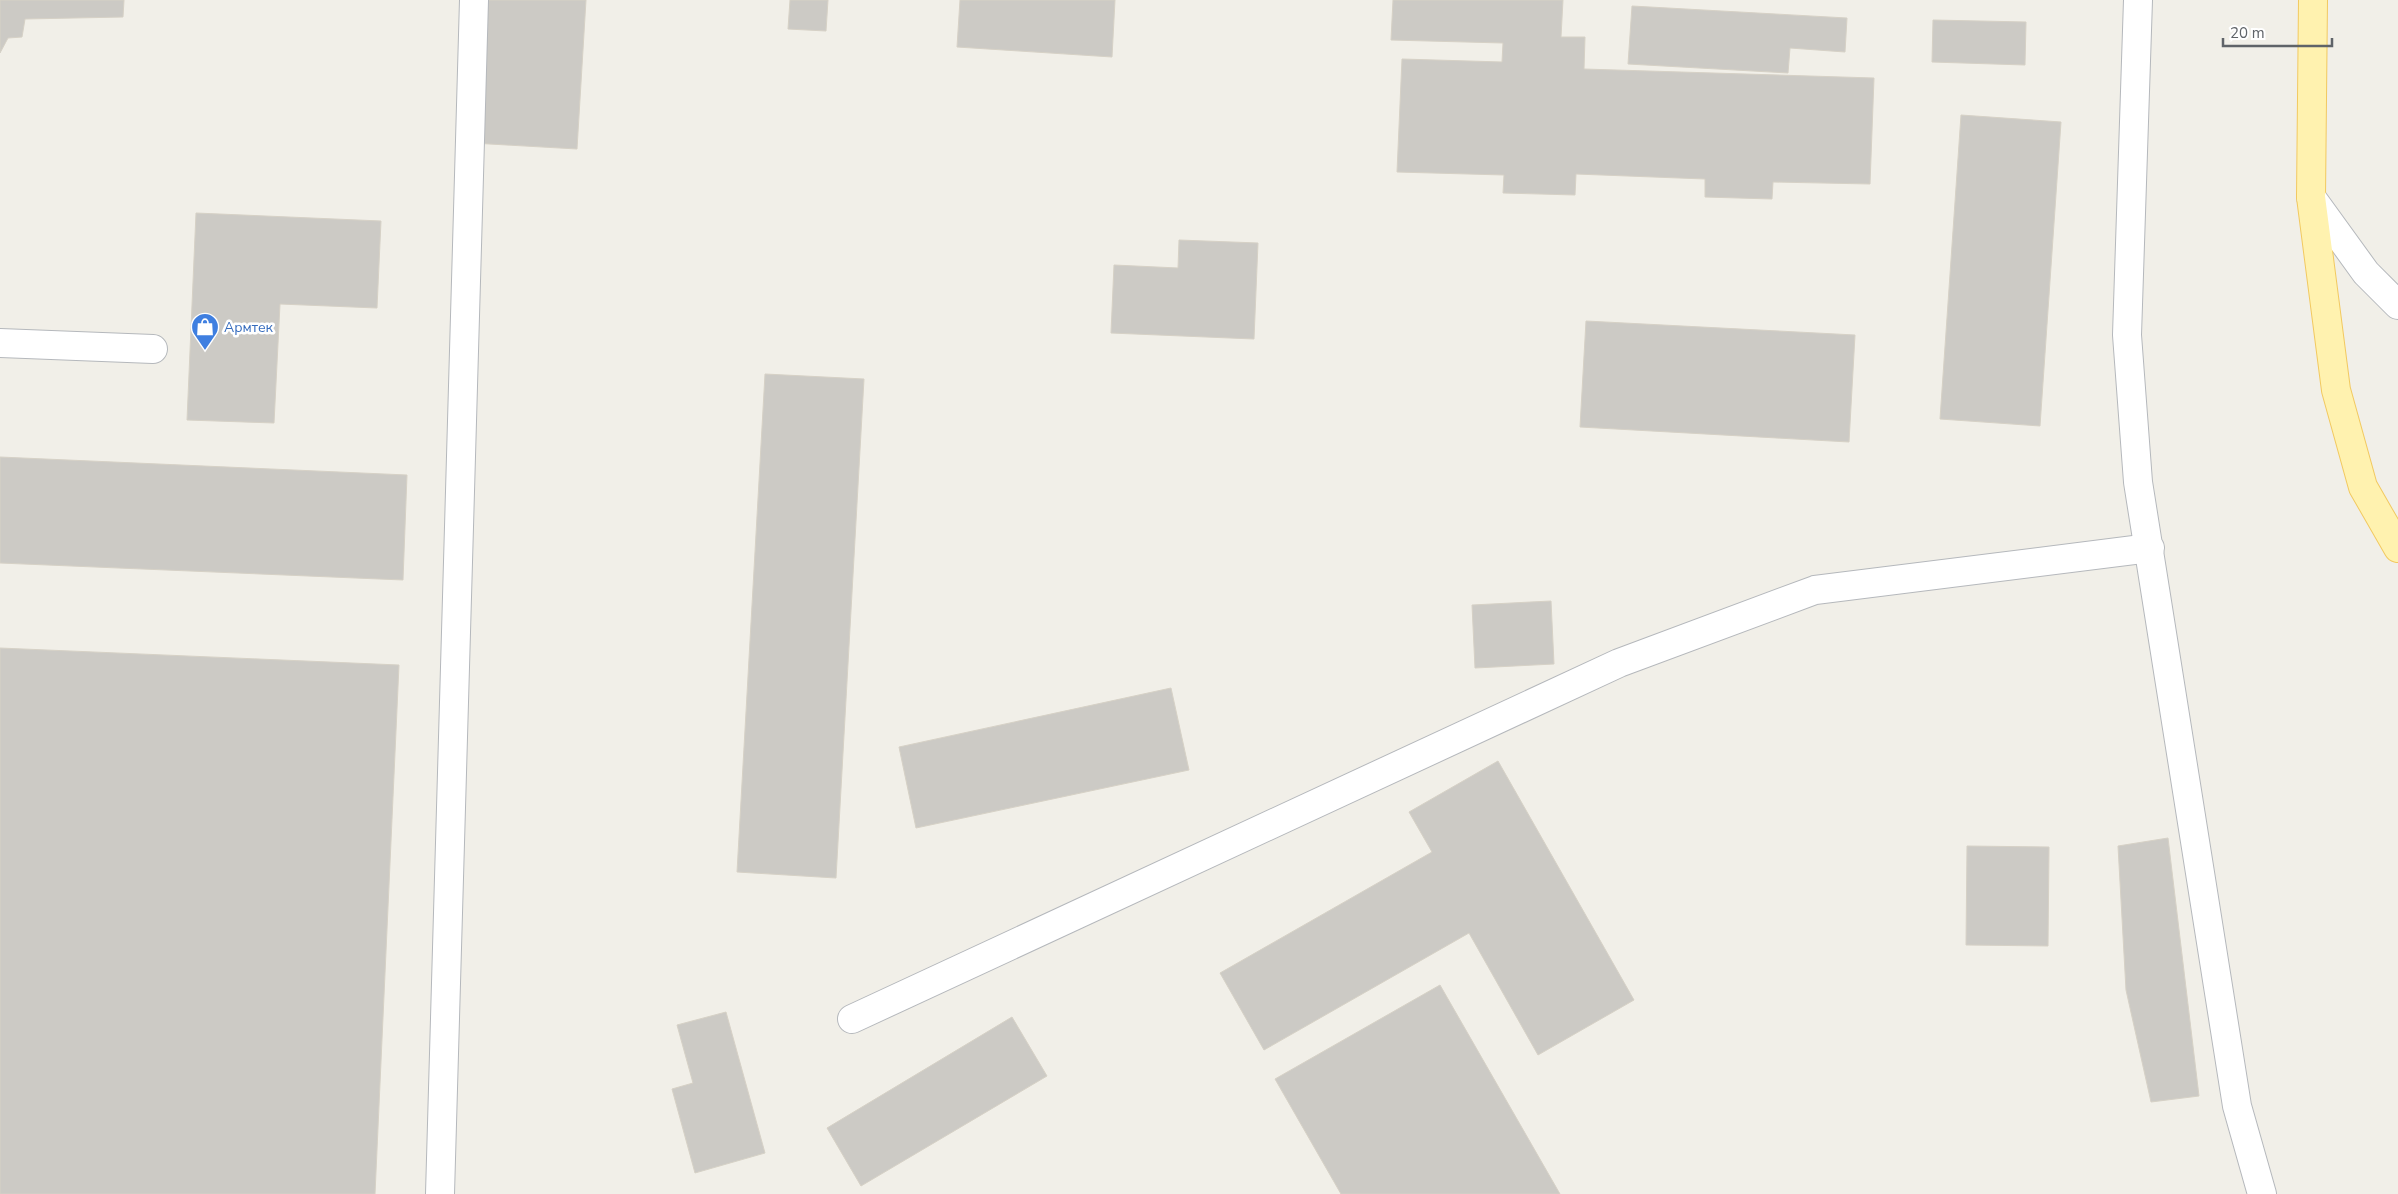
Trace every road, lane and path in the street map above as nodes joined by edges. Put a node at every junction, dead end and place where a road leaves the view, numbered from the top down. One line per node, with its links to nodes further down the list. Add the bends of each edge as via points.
1 (474, 0): 11 (street)
2 (2138, 0): 8 (street, via 2127,335 2138,482)
3 (2313, 0): 4 (main road)
4 (2311, 197): 5 (street, via 2366,273); 9 (main road, via 2336,390 2363,487)
5 (2398, 305)
6 (0, 343): 7 (street)
7 (153, 349)
8 (2150, 548): 10 (street, via 1815,590 1619,662); 12 (street, via 2237,1106)
9 (2398, 548)
10 (852, 1019)
11 (440, 1194)
12 (2262, 1194)

